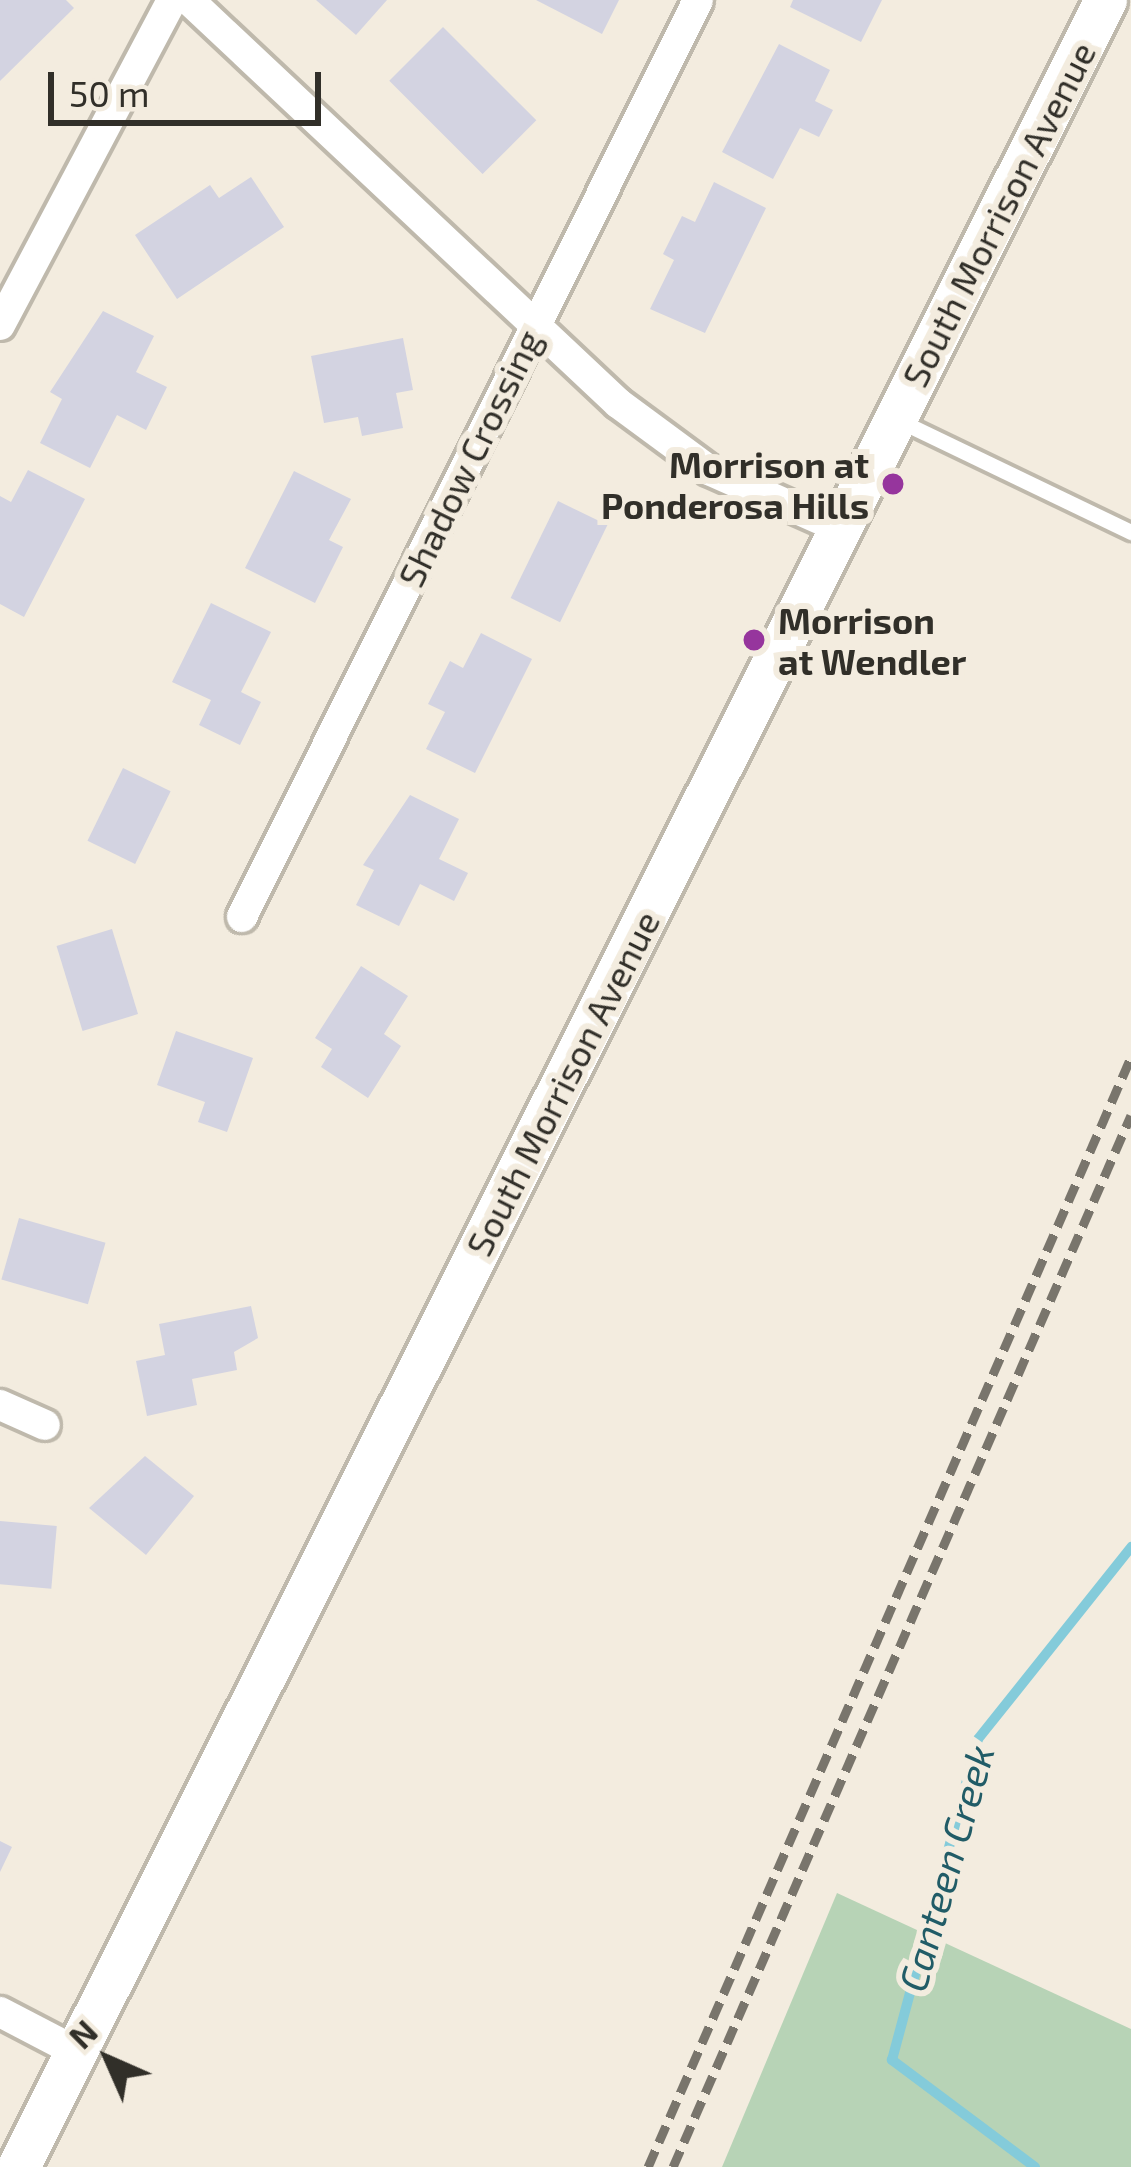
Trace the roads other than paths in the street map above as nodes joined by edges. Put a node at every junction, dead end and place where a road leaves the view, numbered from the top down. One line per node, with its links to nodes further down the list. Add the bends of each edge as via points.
1 (172, 0): 6 (street)
2 (189, 0): 5 (street)
3 (698, 0): 5 (street, Shadow Crossing)
4 (1106, 0): 7 (street, South Morrison Avenue)
5 (536, 322): 8 (street, via 618,403 709,470); 10 (street, Shadow Crossing)
6 (0, 325)
7 (895, 418): 8 (street, South Morrison Avenue); 9 (lane)
8 (840, 528): 14 (street, South Morrison Avenue)
9 (1131, 532)
10 (242, 916)
11 (0, 1405): 12 (street)
12 (45, 1425)
13 (0, 2012): 14 (street)
14 (77, 2052): 15 (street, South Morrison Avenue)
15 (19, 2167)

